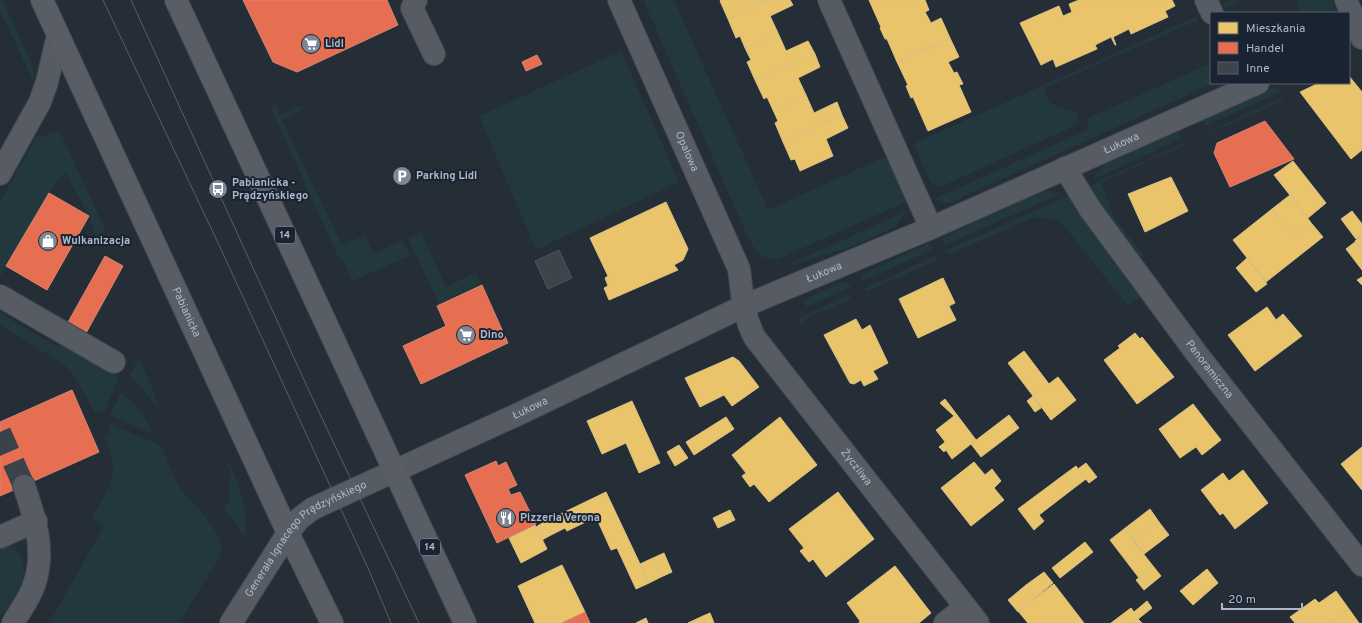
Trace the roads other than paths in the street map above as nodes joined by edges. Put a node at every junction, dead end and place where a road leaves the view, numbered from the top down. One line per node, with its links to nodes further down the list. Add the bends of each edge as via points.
1 (42, 0): 11 (main road, Pabianicka)
2 (176, 0): 21 (main road, 14)
3 (416, 0): 13 (street, via 412,8)
4 (619, 0): 19 (street, Opałowa, via 739,269)
5 (829, 0): 17 (street)
6 (1206, 0): 8 (street)
7 (1346, 0): 10 (street)
8 (1212, 12)
9 (1350, 12): 12 (street)
10 (1350, 12)
11 (58, 35): 16 (street, via 40,102); 24 (main road, Pabianicka)
12 (1358, 37)
13 (434, 54)
14 (1248, 85): 15 (street, Łukowa)
15 (1065, 168): 17 (street, Łukowa); 26 (street, Panoramiczna, via 1086,204 1198,354)
16 (0, 174)
17 (930, 228): 19 (street, Łukowa)
18 (0, 296): 20 (street)
19 (744, 306): 21 (street, Łukowa); 27 (street, Życzliwa, via 755,338)
20 (114, 362)
21 (395, 471): 24 (street, Generała Ignacego Prądzyńskiego, via 312,509 299,519); 31 (main road, 14)
22 (24, 486): 23 (street)
23 (36, 521): 25 (street); 28 (street, via 40,554 34,585)
24 (288, 533): 29 (street, Generała Ignacego Prądzyńskiego); 30 (main road, Pabianicka)
25 (0, 537)
26 (1362, 565)
27 (972, 615): 32 (street)
28 (13, 623)
29 (231, 623)
30 (332, 623)
31 (465, 623)
32 (945, 623)

